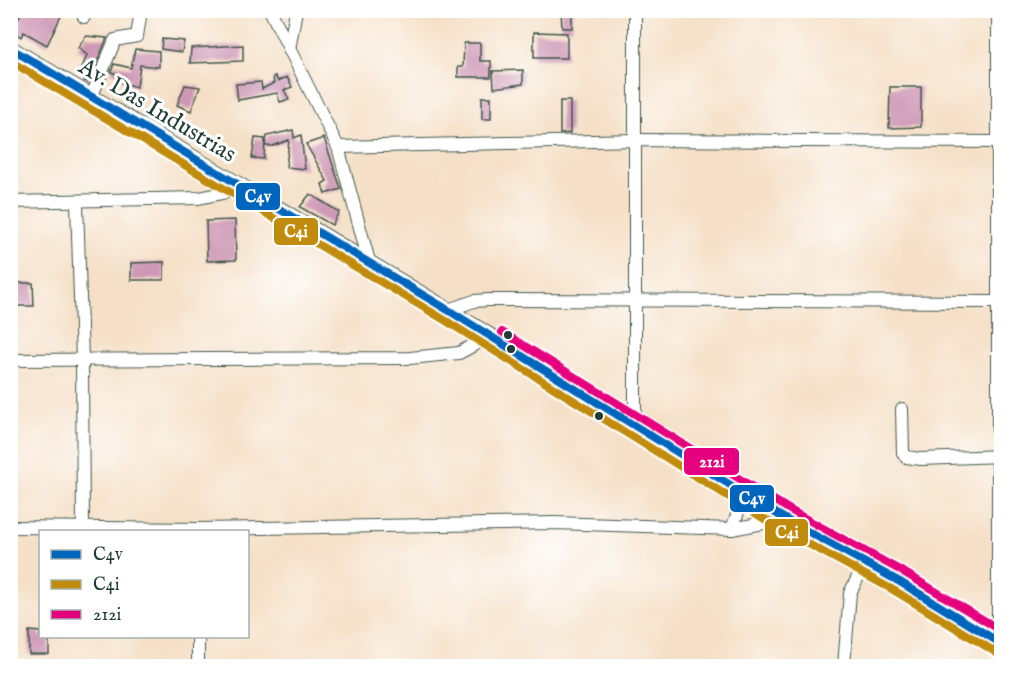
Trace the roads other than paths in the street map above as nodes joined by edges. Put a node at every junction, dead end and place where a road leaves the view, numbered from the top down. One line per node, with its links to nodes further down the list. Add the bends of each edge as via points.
1 (270, 10): 7 (street)
2 (296, 10): 7 (street)
3 (634, 10): 9 (street)
4 (998, 10): 10 (street)
5 (140, 17): 8 (street, via 137,36 115,40)
6 (10, 48): 8 (main road, Av. Das Industrias)
7 (289, 50): 11 (street)
8 (91, 98): 12 (main road, Av. Das Industrias)
9 (635, 140): 10 (street); 11 (street); 16 (street)
10 (999, 142): 17 (street)
11 (338, 147): 15 (street)
12 (241, 189): 14 (street, via 199,198); 15 (main road, Av. Das Industrias)
13 (10, 202): 14 (street)
14 (77, 202): 21 (street)
15 (370, 265): 18 (main road, Av. Das Industrias)
16 (633, 300): 17 (street); 18 (street, via 489,300); 23 (street)
17 (998, 302): 24 (street)
18 (448, 310): 19 (main road, Av. Das Industrias)
19 (493, 339): 21 (street, via 459,353 410,358); 23 (main road, Av. Das Industrias)
20 (10, 360): 21 (street)
21 (82, 360): 28 (street)
22 (902, 409): 24 (street, via 906,457)
23 (635, 426): 25 (main road)
24 (1000, 456): 32 (street)
25 (745, 492): 26 (main road); 29 (street)
26 (785, 519): 29 (street); 31 (main road)
27 (10, 527): 28 (street)
28 (83, 528): 30 (street)
29 (732, 529): 30 (street, via 554,523)
30 (200, 530)
31 (865, 563): 34 (main road); 36 (street, via 850,593)
32 (1000, 618): 34 (street)
33 (198, 638): 35 (street)
34 (1000, 643)
35 (198, 666)
36 (844, 666)

